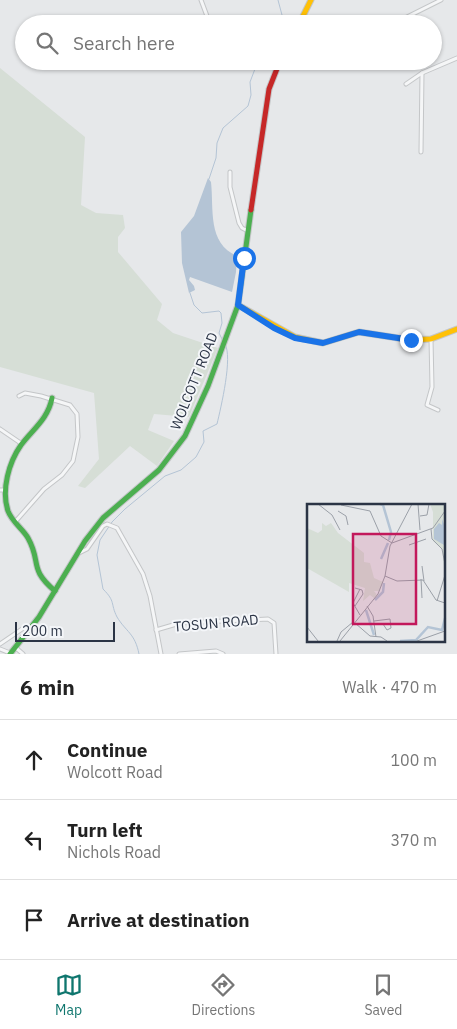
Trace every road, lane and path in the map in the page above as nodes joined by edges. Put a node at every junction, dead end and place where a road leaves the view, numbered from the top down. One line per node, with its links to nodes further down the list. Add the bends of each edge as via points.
1 (201, 0): 4 (street)
2 (311, 0): 5 (main road)
3 (441, 0): 6 (street)
4 (207, 15)
5 (304, 15)
6 (411, 15)
7 (457, 58): 8 (street)
8 (442, 64)
9 (276, 70): 15 (main road, WOLCOTT ROAD, via 264,117)
10 (429, 70): 11 (street)
11 (422, 73): 12 (street); 13 (street)
12 (406, 84)
13 (421, 152)
14 (230, 172): 15 (street, via 230,187 239,224)
15 (248, 231): 16 (main road, WOLCOTT ROAD)
16 (238, 305): 18 (main road, via 295,338 323,343 359,332 411,340); 26 (main road, WOLCOTT ROAD, via 185,436 159,470 109,511)
17 (457, 329): 18 (main road)
18 (431, 338): 21 (street, via 432,387 427,405)
19 (19, 396): 20 (street)
20 (52, 398): 23 (main road, via 45,420); 25 (street, via 70,405 77,414 78,438 73,461)
21 (438, 410)
22 (0, 429): 23 (street)
23 (22, 444): 24 (main road)
24 (3, 490): 25 (main road)
25 (14, 523): 27 (main road, via 30,543 38,578)
26 (78, 553): 27 (main road, WOLCOTT ROAD); 29 (street, TOSUN ROAD, via 87,549 107,524 116,526 143,574)
27 (55, 591): 28 (main road, WOLCOTT ROAD)
28 (30, 629): 30 (street, via 25,628); 31 (main road, WOLCOTT ROAD)
29 (156, 630): 35 (street, TOSUN ROAD); 38 (street, TOSUN ROAD, via 180,623 268,619 274,623)
30 (0, 644)
31 (16, 648): 33 (main road, WOLCOTT ROAD); 34 (street)
32 (0, 649): 33 (street)
33 (11, 654)
34 (23, 654)
35 (161, 654)
36 (179, 654): 37 (street, TOSUN ROAD, via 216,651)
37 (223, 654)
38 (276, 654)

